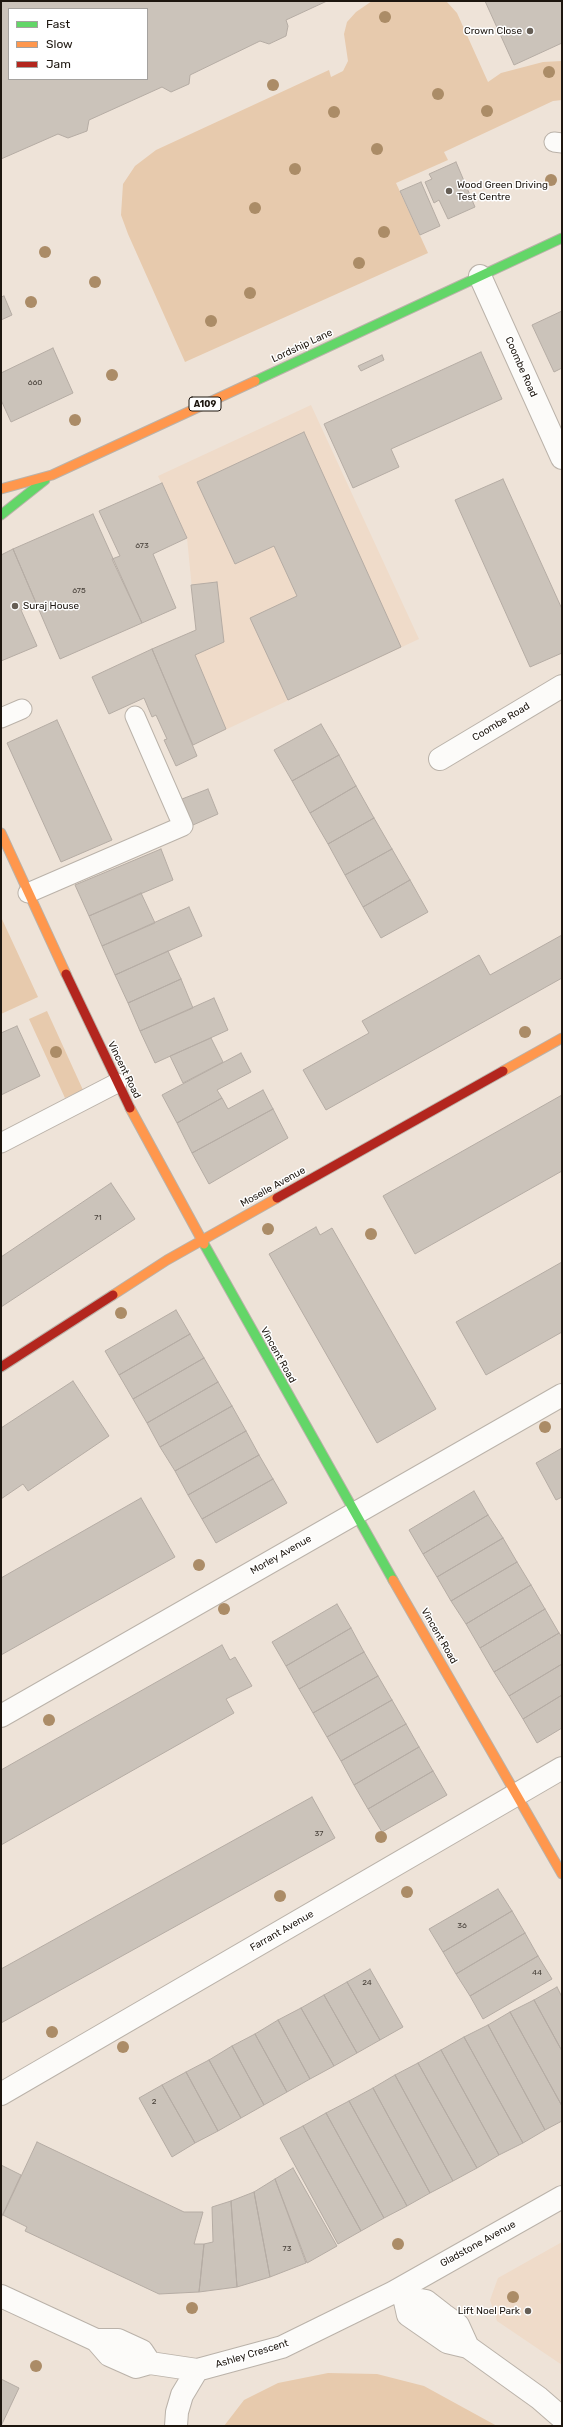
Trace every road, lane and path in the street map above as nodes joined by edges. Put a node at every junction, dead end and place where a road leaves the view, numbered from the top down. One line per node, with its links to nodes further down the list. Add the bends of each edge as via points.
1 (562, 238): 2 (street, Lordship Lane / A109)
2 (480, 276): 3 (street, Coombe Road); 4 (street, Lordship Lane / A109)
3 (562, 458)
4 (52, 475): 5 (street, Lordship Lane / A109); 6 (street, Lordship Lane)
5 (1, 489)
6 (1, 515)
7 (562, 686): 11 (street, Coombe Road)
8 (22, 709): 10 (lane)
9 (135, 716): 13 (lane, via 183,826)
10 (1, 718)
11 (440, 759)
12 (1, 833): 13 (street, Vincent Road)
13 (28, 893): 15 (street, Vincent Road)
14 (562, 1038): 17 (street, Moselle Avenue)
15 (117, 1083): 16 (lane); 17 (street, Vincent Road)
16 (1, 1143)
17 (202, 1240): 18 (street, Moselle Avenue); 20 (street, Vincent Road)
18 (1, 1367)
19 (562, 1395): 20 (street, Morley Avenue)
20 (355, 1512): 21 (street, Morley Avenue); 23 (street, Vincent Road)
21 (1, 1716)
22 (562, 1768): 23 (street, Farrant Avenue)
23 (517, 1794): 24 (street, Vincent Road); 25 (street, Farrant Avenue)
24 (562, 1874)
25 (1, 2094)
26 (562, 2196): 27 (street, Gladstone Avenue)
27 (399, 2294): 29 (street, Ashley Crescent, via 282,2346); 30 (street, via 408,2315 447,2342 468,2347 540,2398)
28 (1, 2296): 29 (street, via 96,2340 118,2340 142,2351 150,2363)
29 (197, 2370): 31 (street, via 182,2395)
30 (562, 2418)
31 (176, 2426)

